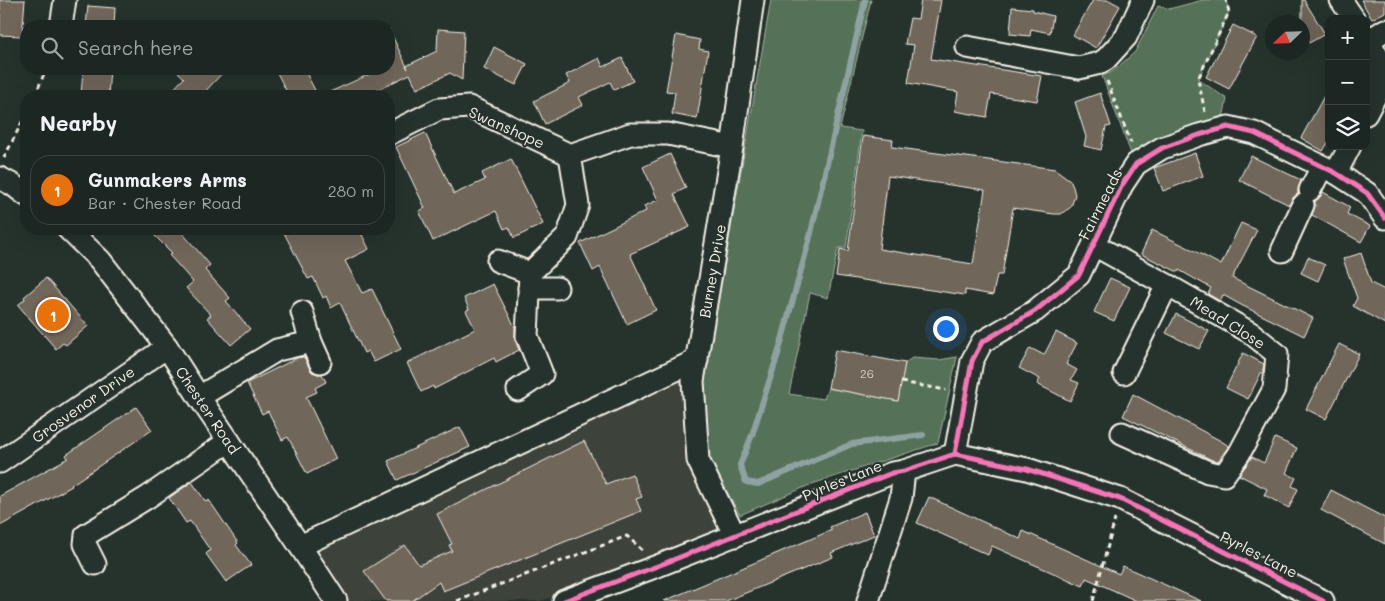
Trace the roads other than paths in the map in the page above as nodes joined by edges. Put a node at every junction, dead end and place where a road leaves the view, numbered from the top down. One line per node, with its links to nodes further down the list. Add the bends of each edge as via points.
1 (66, 0): 6 (street)
2 (753, 0): 11 (street, Burney Drive)
3 (1144, 0): 8 (street, via 1126,37 1100,63 1079,68)
4 (1341, 0): 5 (street)
5 (1351, 15)
6 (62, 20)
7 (1374, 35): 9 (street, via 1380,61 1379,89)
8 (967, 48)
9 (1370, 106)
10 (395, 131): 13 (street, Swanshope, via 439,110 469,107)
11 (732, 147): 13 (street, via 668,134 630,134); 28 (street, Burney Drive)
12 (1346, 150): 14 (street)
13 (570, 155): 22 (street, via 578,205 567,237)
14 (1329, 170): 17 (street, Fairmeads, via 1367,193); 19 (street, Fairmeads, via 1254,133 1228,127 1209,132 1162,148 1138,162 1122,184); 20 (street, via 1306,197)
15 (0, 178): 16 (street)
16 (20, 190)
17 (1385, 218)
18 (74, 235): 27 (street, Chester Road, via 100,260)
19 (1094, 245): 23 (street, Mead Close); 35 (street, Fairmeads, via 1079,275 1035,311 982,342 972,361)
20 (1282, 251)
21 (498, 261): 22 (street)
22 (530, 281): 24 (street); 31 (street, via 528,336 542,374)
23 (1167, 284): 30 (street); 33 (street, Mead Close, via 1251,333 1277,354 1274,389 1224,475 1208,472)
24 (557, 288)
25 (302, 312): 26 (street)
26 (311, 342): 29 (street); 32 (street, via 277,350)
27 (167, 347): 32 (street, Chester Road); 36 (street, Grosvenor Drive)
28 (696, 360): 38 (street, Burney Drive, via 693,381 698,460); 39 (street)
29 (320, 362)
30 (1124, 373)
31 (518, 390)
32 (199, 397): 34 (street, Chester Road)
33 (1122, 433)
34 (229, 441): 39 (street, Chester Road); 40 (street, via 86,535 85,544)
35 (955, 454): 37 (street, Pyrles Lane); 44 (street, Pyrles Lane, via 1028,469 1120,499)
36 (0, 462)
37 (904, 471): 38 (street, Pyrles Lane); 43 (street, via 901,498)
38 (735, 536): 42 (street, Pyrles Lane)
39 (300, 546): 41 (street, Chester Road)
40 (95, 564)
41 (336, 601)
42 (564, 601)
43 (868, 601)
44 (1323, 601)

